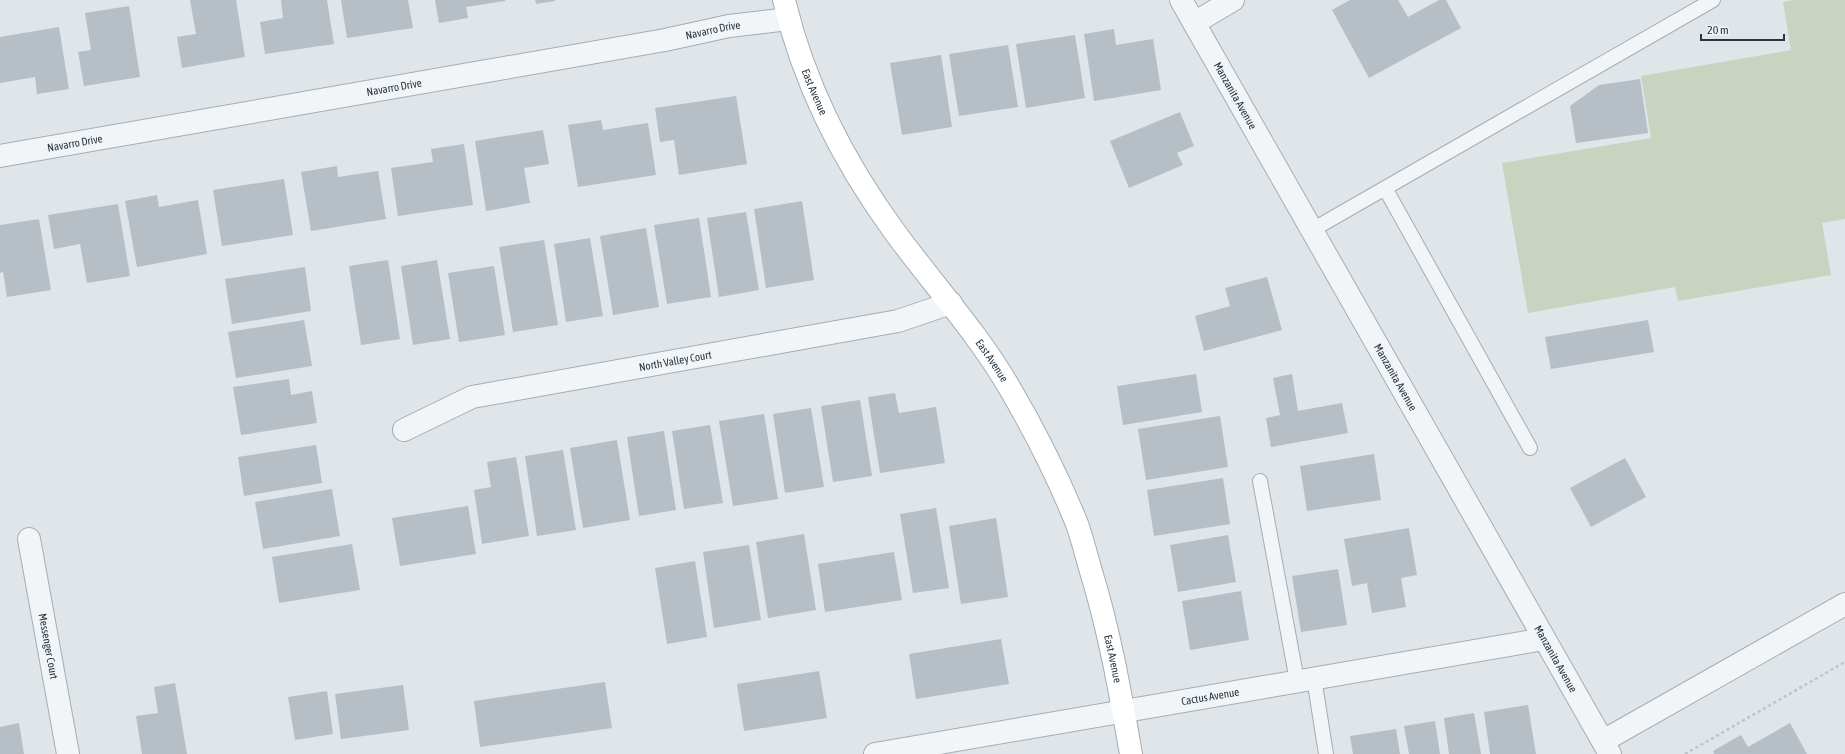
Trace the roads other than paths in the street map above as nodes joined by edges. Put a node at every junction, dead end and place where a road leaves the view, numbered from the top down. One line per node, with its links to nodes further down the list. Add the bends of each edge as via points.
1 (1181, 0): 5 (street, Manzanita Avenue)
2 (1233, 0): 5 (street)
3 (1713, 0): 7 (lane)
4 (786, 10): 6 (street, Navarro Drive, via 729,26 649,42); 9 (main road, East Avenue, via 814,97 851,168 894,231)
5 (1194, 23): 8 (street, Manzanita Avenue)
6 (0, 156)
7 (1385, 188): 8 (lane); 11 (lane)
8 (1312, 230): 15 (street, Manzanita Avenue)
9 (950, 302): 10 (street, North Valley Court, via 898,321 472,397); 17 (main road, East Avenue, via 1008,385 1046,453 1077,525 1105,618)
10 (404, 430)
11 (1530, 448)
12 (1260, 480): 16 (lane)
13 (29, 539): 19 (street, Messenger Court)
14 (1845, 604): 18 (street)
15 (1544, 639): 16 (street, Cactus Avenue); 18 (street, Manzanita Avenue)
16 (1305, 680): 17 (street, Cactus Avenue); 22 (lane)
17 (1124, 711): 20 (street, Cactus Avenue); 21 (main road, East Avenue)
18 (1607, 747)
19 (68, 754)
20 (875, 754)
21 (1131, 754)
22 (1326, 754)

